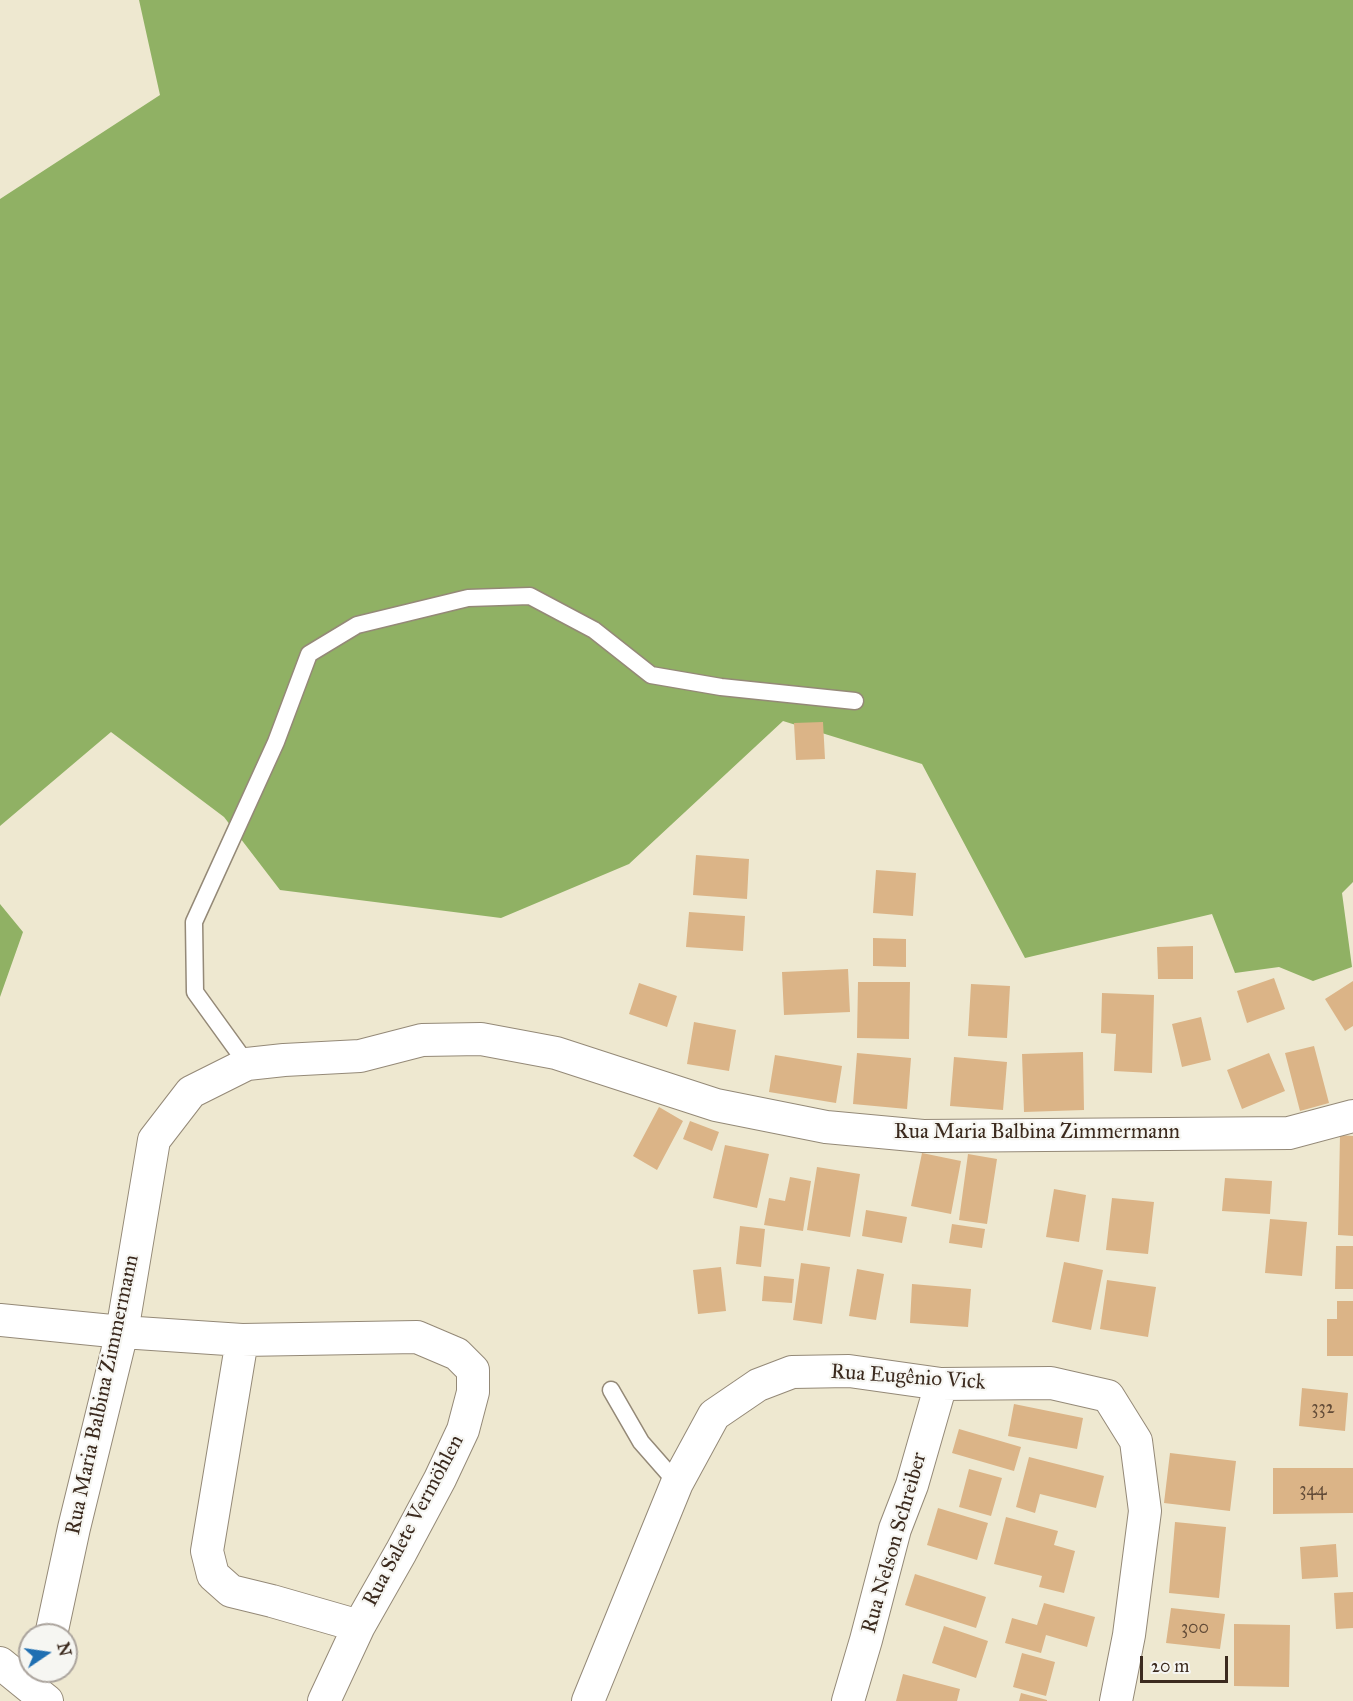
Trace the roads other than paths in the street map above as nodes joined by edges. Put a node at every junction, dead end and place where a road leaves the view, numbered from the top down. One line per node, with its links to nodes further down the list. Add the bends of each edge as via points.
1 (855, 701): 2 (lane, via 721,687 651,675 594,630 530,596 468,598 357,625 309,654 276,742 194,922 195,992)
2 (247, 1064): 3 (street, Rua Maria Balbina Zimmermann, via 360,1056 422,1040 481,1039 556,1053 716,1105 826,1127 923,1136 1289,1133); 5 (street, Rua Maria Balbina Zimmermann, via 191,1092 154,1140)
3 (1353, 1116)
4 (0, 1320): 5 (street, Rua Salete Vermöhlen)
5 (122, 1332): 6 (street, Rua Salete Vermöhlen); 10 (street, Rua Maria Balbina Zimmermann)
6 (242, 1340): 11 (street, via 207,1551 213,1575 231,1591); 11 (street, Rua Salete Vermöhlen, via 417,1337 457,1354 472,1370 473,1392 463,1430)
7 (941, 1384): 9 (street, Rua Eugênio Vick, via 849,1371 792,1372 758,1385 714,1415); 16 (street, Rua Nelson Schreiber, via 895,1529); 17 (street, Rua Eugênio Vick, via 1051,1383 1108,1396 1136,1441 1145,1511 1130,1635)
8 (611, 1390): 9 (lane, via 641,1442)
9 (677, 1483): 15 (street, Rua Eugênio Vick)
10 (54, 1623)
11 (358, 1626): 14 (street, Rua Salete Vermöhlen)
12 (0, 1663): 13 (street)
13 (41, 1688)
14 (324, 1701)
15 (588, 1701)
16 (848, 1701)
17 (1116, 1701)

